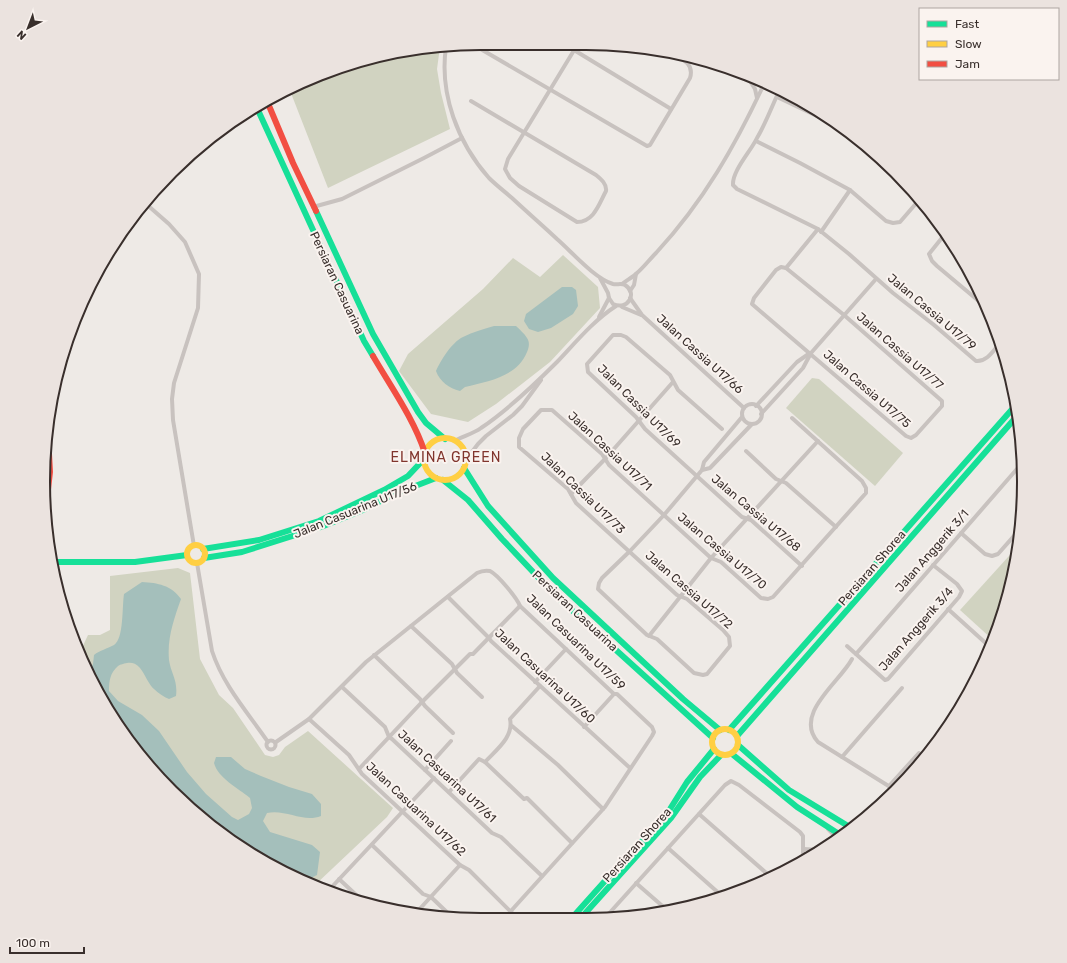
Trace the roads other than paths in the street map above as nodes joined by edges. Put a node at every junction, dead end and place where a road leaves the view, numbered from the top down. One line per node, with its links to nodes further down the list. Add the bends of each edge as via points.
1 (482, 50): 8 (street)
2 (574, 50): 8 (street)
3 (577, 50): 14 (street)
4 (446, 52): 17 (street, via 445,80 450,107)
5 (685, 62): 14 (street, via 691,67 690,78)
6 (752, 84): 10 (street)
7 (762, 88): 10 (street)
8 (550, 90): 14 (street, via 647,146 650,145); 16 (street)
9 (777, 96): 13 (street); 18 (street)
10 (757, 99): 26 (street, via 735,144 695,207)
11 (471, 101): 16 (street)
12 (269, 106): 22 (street, Persiaran Casuarina)
13 (798, 106)
14 (671, 108)
15 (259, 112): 62 (street, Persiaran Casuarina, via 364,341 410,419)
16 (525, 133): 16 (street, via 508,159 506,169 510,178 577,222 585,222 591,218 607,188 602,180)
17 (462, 138): 22 (street, via 342,199); 27 (street, via 489,177)
18 (756, 141): 19 (street); 23 (street, Jalan Cassia U17/79, via 746,155 733,185)
19 (850, 190): 20 (street, via 886,221 893,223 900,222); 23 (street)
20 (916, 204)
21 (149, 207): 78 (street, via 185,242 199,274 198,308 174,383 172,399 173,420)
22 (313, 207): 56 (street, Persiaran Casuarina, via 373,334 418,412 426,423)
23 (820, 230): 25 (street); 28 (street, Jalan Cassia U17/79)
24 (942, 239): 35 (street, via 930,254 932,261)
25 (784, 268): 38 (street); 41 (street, via 776,270 752,304)
26 (636, 274): 30 (street); 31 (street)
27 (600, 278): 29 (street); 32 (street)
28 (876, 279): 38 (street); 40 (street, Jalan Cassia U17/79, via 976,361 981,362)
29 (615, 284): 30 (street); 32 (street)
30 (622, 284): 31 (street)
31 (630, 291): 34 (street)
32 (608, 293): 33 (street)
33 (608, 298): 36 (street); 39 (street)
34 (630, 298): 36 (street, via 627,304); 37 (street, Jalan Cassia U17/66)
35 (977, 300)
36 (619, 306): 37 (street, Jalan Cassia U17/66); 39 (street)
37 (642, 315): 45 (street, Jalan Cassia U17/66)
38 (844, 315): 41 (street); 51 (street, Jalan Cassia U17/77, via 942,401 942,406)
39 (597, 319): 42 (street)
40 (995, 348)
41 (810, 353): 44 (street, via 797,362); 47 (street, via 803,368); 51 (street, Jalan Cassia U17/75, via 906,436 911,438)
42 (546, 373): 58 (street, via 481,429); 64 (street, via 513,416 486,436)
43 (673, 382): 50 (street); 50 (street, Jalan Cassia U17/69, via 670,375 621,335 613,335 594,355 587,364 588,372); 54 (street, via 678,390)
44 (756, 406): 45 (street); 47 (street)
45 (744, 408): 48 (street)
46 (1011, 411): 113 (street, Persiaran Shorea)
47 (761, 414): 53 (street, via 760,420)
48 (742, 417): 53 (street); 57 (street)
49 (792, 418): 59 (street)
50 (639, 421): 63 (street); 68 (street, Jalan Cassia U17/69)
51 (928, 421)
52 (1012, 421): 115 (street, Persiaran Shorea)
53 (752, 424): 60 (street)
54 (722, 428)
55 (523, 429): 63 (street, Jalan Cassia U17/71, via 541,410 552,410); 72 (street, Jalan Cassia U17/73, via 519,447)
56 (445, 439): 58 (street); 62 (street, via 430,444)
57 (724, 439): 60 (street); 67 (street, via 704,462)
58 (454, 441): 64 (street, via 463,449)
59 (818, 441): 71 (street); 75 (street, via 862,481 866,488 866,494)
60 (732, 446): 67 (street, via 710,468)
61 (746, 451): 71 (street, via 776,479)
62 (425, 456): 69 (street, via 427,470); 79 (street, Jalan Casuarina U17/56, via 408,476 320,521 259,540)
63 (605, 458): 72 (street); 73 (street, Jalan Cassia U17/71, via 609,465)
64 (466, 461): 65 (street)
65 (464, 468): 70 (street, via 455,477); 112 (street, Persiaran Casuarina, via 488,506 553,578)
66 (1017, 469): 76 (street, Jalan Anggerik 3/1)
67 (702, 470): 68 (street)
68 (697, 476): 73 (street); 74 (street, Jalan Cassia U17/68)
69 (436, 478): 70 (street); 82 (street, Jalan Casuarina U17/56, via 314,529 242,552)
70 (443, 480): 117 (street, Persiaran Casuarina, via 468,500 552,592)
71 (782, 481): 74 (street); 75 (street)
72 (571, 494): 80 (street, Jalan Cassia U17/73, via 576,502)
73 (664, 515): 80 (street); 83 (street, Jalan Cassia U17/70)
74 (747, 519): 83 (street); 87 (street, Jalan Cassia U17/68)
75 (836, 527): 87 (street)
76 (961, 533): 77 (street, via 985,554 992,556 998,554); 86 (street, Jalan Anggerik 3/1)
77 (1013, 537)
78 (194, 546): 79 (street); 81 (street, via 188,550)
79 (203, 549): 82 (street)
80 (630, 551): 88 (street, Jalan Cassia U17/72); 93 (street, via 602,578 598,589)
81 (187, 556): 84 (street, via 135,562); 85 (street, via 189,561)
82 (204, 558): 85 (street)
83 (711, 558): 87 (street, Jalan Cassia U17/70, via 721,562 761,598 768,599 773,598); 88 (street)
84 (57, 561)
85 (198, 563): 119 (street, via 215,661 229,687)
86 (933, 565): 91 (street, Jalan Anggerik 3/4, via 962,591); 98 (street, Jalan Anggerik 3/1)
87 (802, 566)
88 (680, 596): 93 (street); 93 (street, Jalan Cassia U17/72, via 687,599 729,636 730,646 707,674 702,675 694,673 657,639)
89 (448, 597): 90 (street, Jalan Casuarina U17/59, via 477,573 486,571 492,573 517,598); 92 (street, Jalan Casuarina U17/59); 94 (street, Jalan Casuarina U17/60)
90 (520, 606): 94 (street); 97 (street, Jalan Casuarina U17/59)
91 (948, 609): 95 (street); 98 (street, Jalan Anggerik 3/4, via 888,680)
92 (411, 626): 99 (street, Jalan Casuarina U17/59); 101 (street, via 452,664)
93 (649, 636)
94 (489, 638): 101 (street); 102 (street, Jalan Casuarina U17/60)
95 (986, 642)
96 (847, 646): 98 (street)
97 (566, 649): 102 (street); 106 (street, Jalan Casuarina U17/59)
98 (856, 654)
99 (374, 655): 104 (street, Jalan Casuarina U17/59); 108 (street)
100 (852, 659): 126 (street, via 816,705 810,723 818,742)
101 (455, 670): 107 (street); 108 (street)
102 (535, 682): 103 (street, Jalan Casuarina U17/60)
103 (540, 686): 110 (street, via 510,719); 111 (street, Jalan Casuarina U17/60)
104 (342, 687): 109 (street, Jalan Casuarina U17/59); 116 (street, Jalan Casuarina U17/61, via 385,727)
105 (902, 688): 126 (street)
106 (614, 694): 111 (street); 128 (street, Jalan Casuarina U17/59, via 652,727 654,732)
107 (482, 697)
108 (422, 702): 114 (street); 116 (street)
109 (309, 719): 120 (street, Jalan Casuarina U17/59); 129 (street, Jalan Casuarina U17/62, via 349,755)
110 (512, 726): 127 (street, via 509,734); 135 (street, via 558,765)
111 (584, 727): 128 (street, Jalan Casuarina U17/60)
112 (720, 730): 113 (street); 117 (street)
113 (729, 730): 115 (street)
114 (454, 733)
115 (737, 736): 121 (street)
116 (390, 737): 129 (street); 130 (street, Jalan Casuarina U17/61)
117 (713, 738): 122 (street)
118 (451, 741): 130 (street)
119 (268, 742): 120 (street); 120 (street, via 267,746 272,749 276,747)
120 (276, 742)
121 (738, 745): 124 (street); 138 (street, via 789,790)
122 (714, 749): 125 (street); 161 (street, Persiaran Shorea, via 687,782 665,817)
123 (919, 753): 132 (street)
124 (732, 754): 125 (street); 134 (street)
125 (721, 755): 162 (street, Persiaran Shorea, via 700,777 671,818)
126 (842, 757): 132 (street)
127 (485, 762): 133 (street, via 479,759); 141 (street, via 524,799 527,798)
128 (630, 768): 135 (street, Jalan Casuarina U17/59)
129 (359, 770): 136 (street, Jalan Casuarina U17/62)
130 (425, 770): 131 (street, Jalan Casuarina U17/61)
131 (434, 778): 133 (street, Jalan Casuarina U17/61); 136 (street)
132 (889, 786)
133 (449, 792): 149 (street, Jalan Casuarina U17/61)
134 (797, 807): 139 (street); 140 (street)
135 (603, 809): 141 (street, Jalan Casuarina U17/59)
136 (402, 812): 142 (street); 147 (street, Jalan Casuarina U17/62)
137 (699, 814): 143 (street); 144 (street, via 731,781 800,832 803,836); 148 (street)
138 (847, 825)
139 (836, 832)
140 (832, 835)
141 (572, 843): 149 (street, Jalan Casuarina U17/59)
142 (372, 845): 150 (street); 155 (street, via 423,894)
143 (668, 848): 151 (street); 153 (street)
144 (804, 849): 145 (street); 146 (street)
145 (810, 849)
146 (804, 853)
147 (460, 865): 155 (street); 159 (street, Jalan Casuarina U17/62, via 469,870)
148 (767, 873)
149 (542, 876): 159 (street, Jalan Casuarina U17/59)
150 (339, 879): 152 (street); 154 (street)
151 (636, 884): 156 (street); 160 (street)
152 (333, 886)
153 (717, 892)
154 (355, 893)
155 (431, 897): 157 (street); 158 (street)
156 (662, 906)
157 (420, 908)
158 (446, 911)
159 (510, 912)
160 (611, 912)
161 (576, 913)
162 (585, 913)

